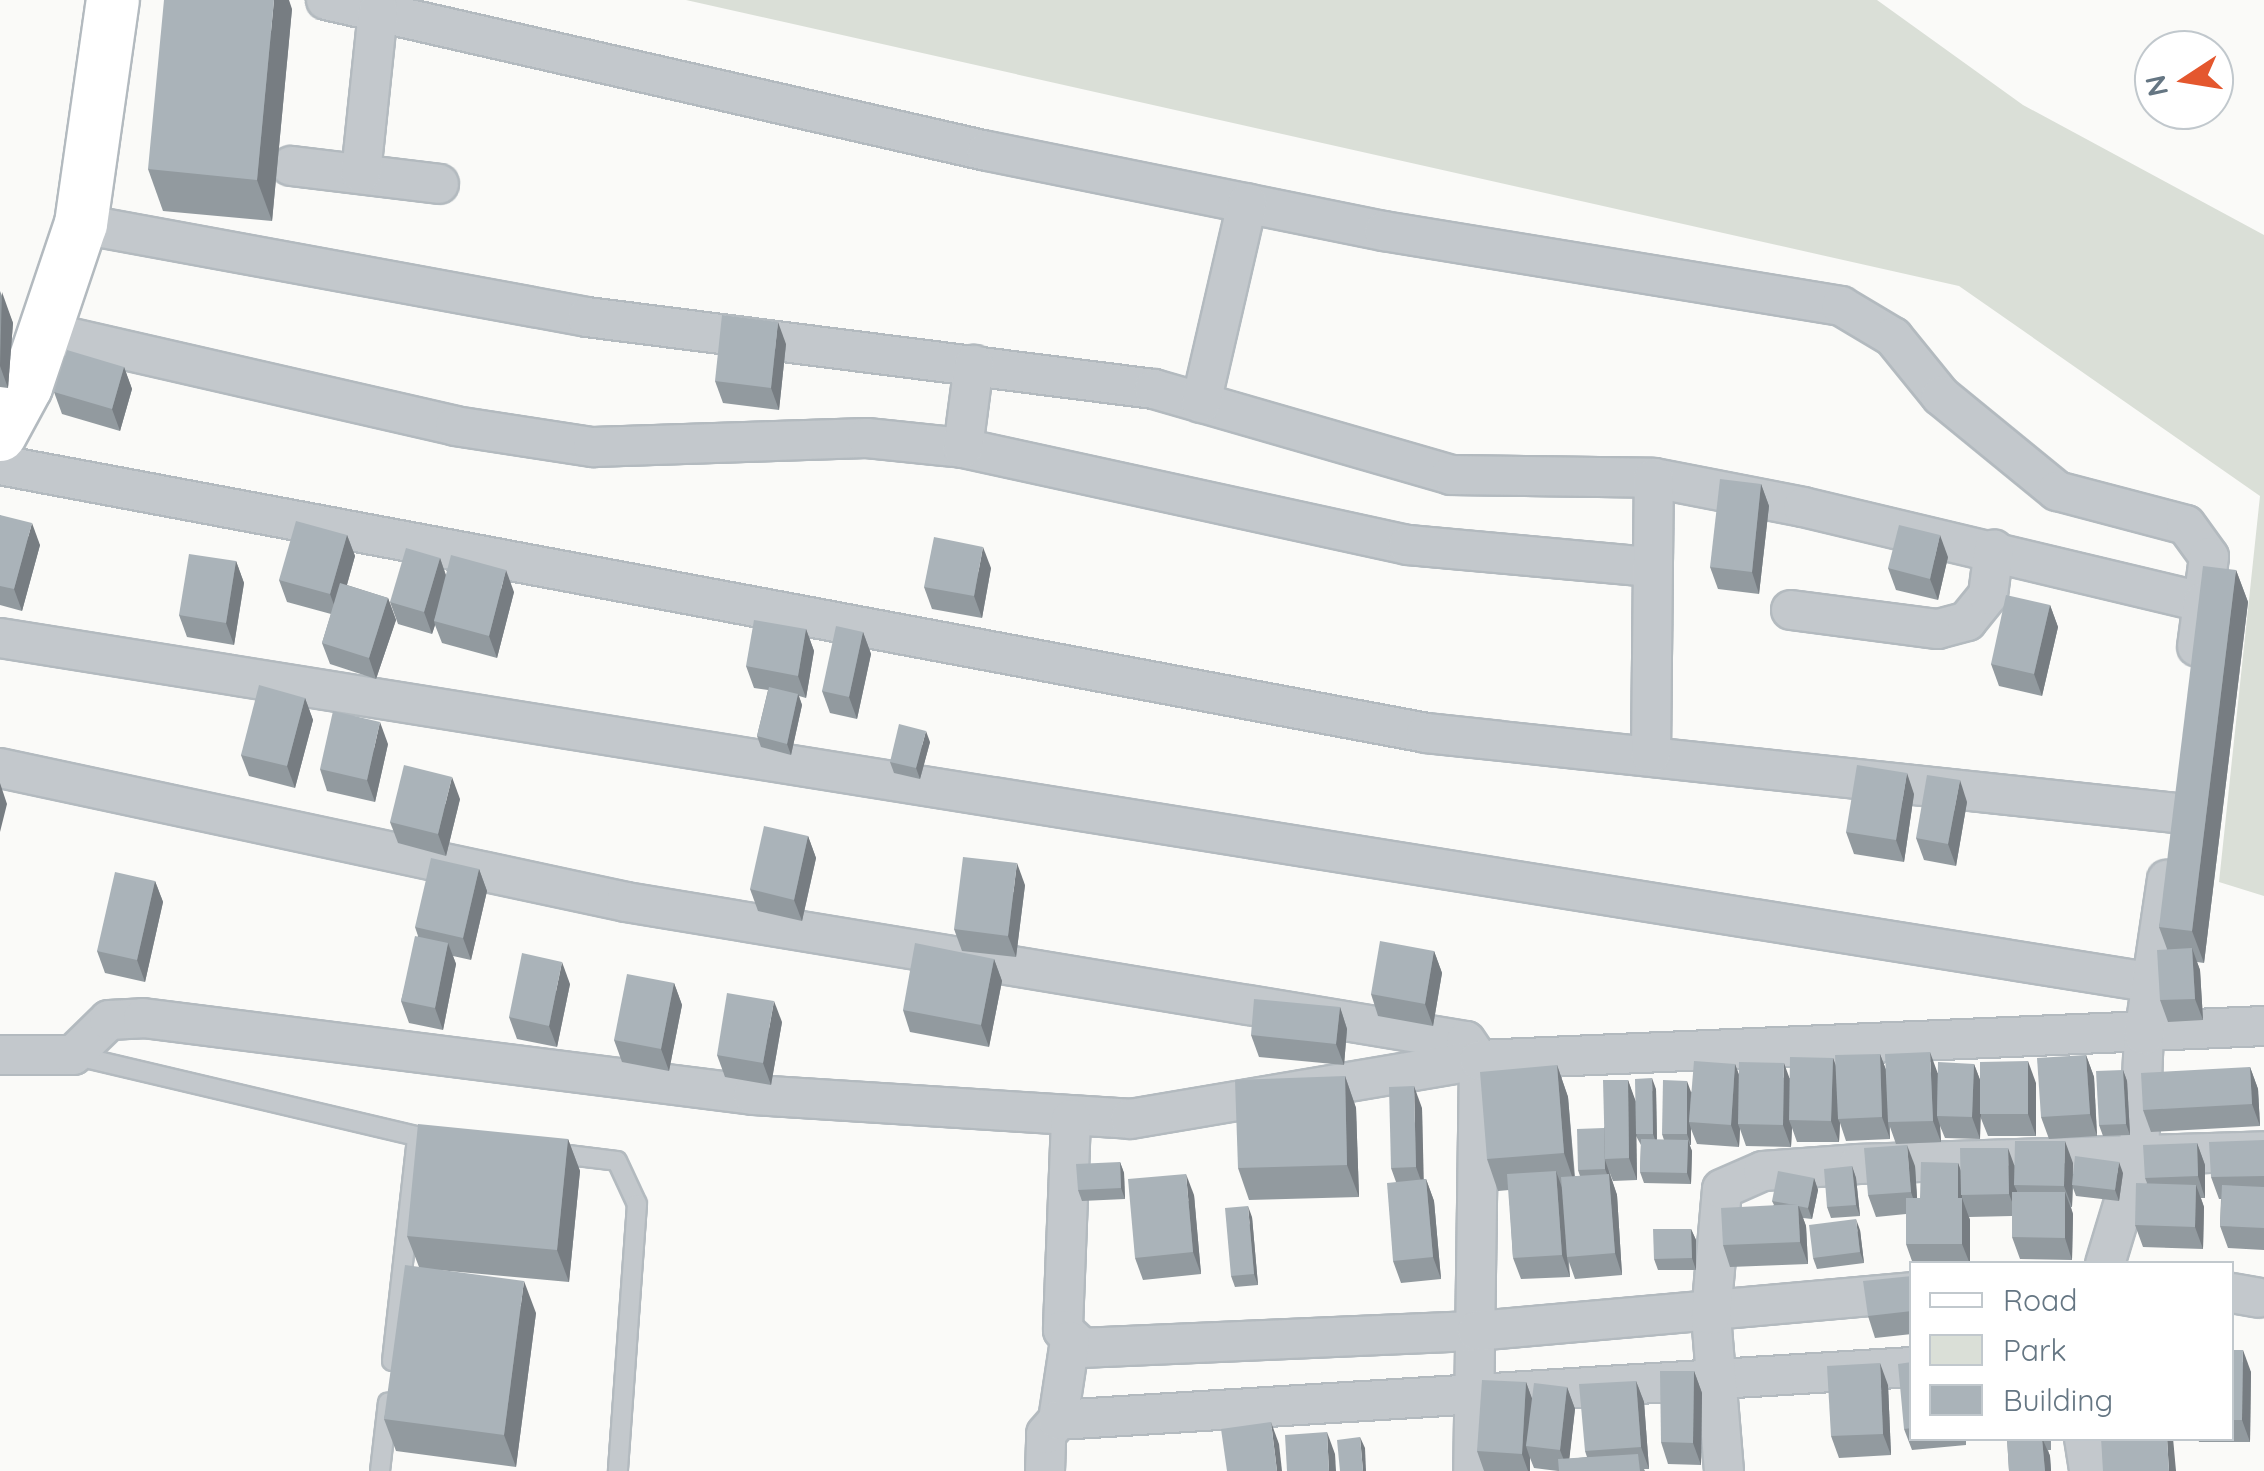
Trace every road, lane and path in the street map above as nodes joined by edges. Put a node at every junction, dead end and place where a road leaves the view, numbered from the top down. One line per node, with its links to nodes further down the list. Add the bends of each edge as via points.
1 (112, 0): 8 (main road)
2 (326, 0): 3 (street)
3 (378, 11): 5 (street); 7 (street)
4 (291, 166): 5 (street)
5 (361, 173): 6 (street)
6 (439, 184)
7 (1247, 203): 11 (street); 18 (street, via 1841,306 1892,337 1942,396 2057,492 2186,525 2209,557)
8 (81, 224): 9 (main road); 10 (street, via 586,318)
9 (46, 332): 12 (main road); 13 (street, via 454,426 592,447 867,438)
10 (974, 365): 11 (street); 13 (street)
11 (1201, 403): 15 (street, via 1451,475)
12 (0, 435)
13 (963, 448): 17 (street, via 1408,545)
14 (0, 464): 22 (street, via 1426,733)
15 (1654, 478): 16 (street); 17 (street)
16 (1994, 549): 18 (street); 19 (street, via 1988,595 1967,622 1938,630)
17 (1649, 568): 22 (street)
18 (2203, 602): 21 (street)
19 (1792, 610)
20 (0, 638): 26 (street)
21 (2193, 679)
22 (1651, 754): 25 (street)
23 (0, 768): 31 (street, via 626,902 1446,1034)
24 (2181, 775): 25 (street)
25 (2176, 814): 26 (street)
26 (2152, 983): 28 (street)
27 (2264, 1026): 28 (street)
28 (2144, 1035): 31 (street); 37 (street)
29 (0, 1054): 30 (street)
30 (73, 1055): 32 (street, via 109,1020 142,1018 475,1066); 33 (lane)
31 (1480, 1060): 32 (street, via 1130,1119); 41 (street)
32 (1071, 1119): 42 (street, via 1063,1330)
33 (417, 1138): 34 (lane); 48 (lane)
34 (453, 1142)
35 (526, 1150): 49 (lane, via 617,1161 630,1174 637,1204)
36 (2264, 1150): 37 (street)
37 (2139, 1152): 38 (street); 40 (street, via 1764,1171 1716,1198)
38 (2106, 1261)
39 (1909, 1292): 40 (street)
40 (1712, 1315): 41 (street); 44 (street)
41 (1477, 1332): 42 (street, via 1082,1348); 45 (street)
42 (1070, 1341): 46 (street)
43 (1909, 1366): 44 (street)
44 (1720, 1382): 45 (street); 52 (street)
45 (1476, 1392): 46 (street); 51 (street)
46 (1058, 1420): 50 (street, via 1046,1434)
47 (2084, 1441): 53 (street)
48 (380, 1471)
49 (618, 1471)
50 (1045, 1471)
51 (1473, 1471)
52 (1724, 1471)
53 (2089, 1471)

